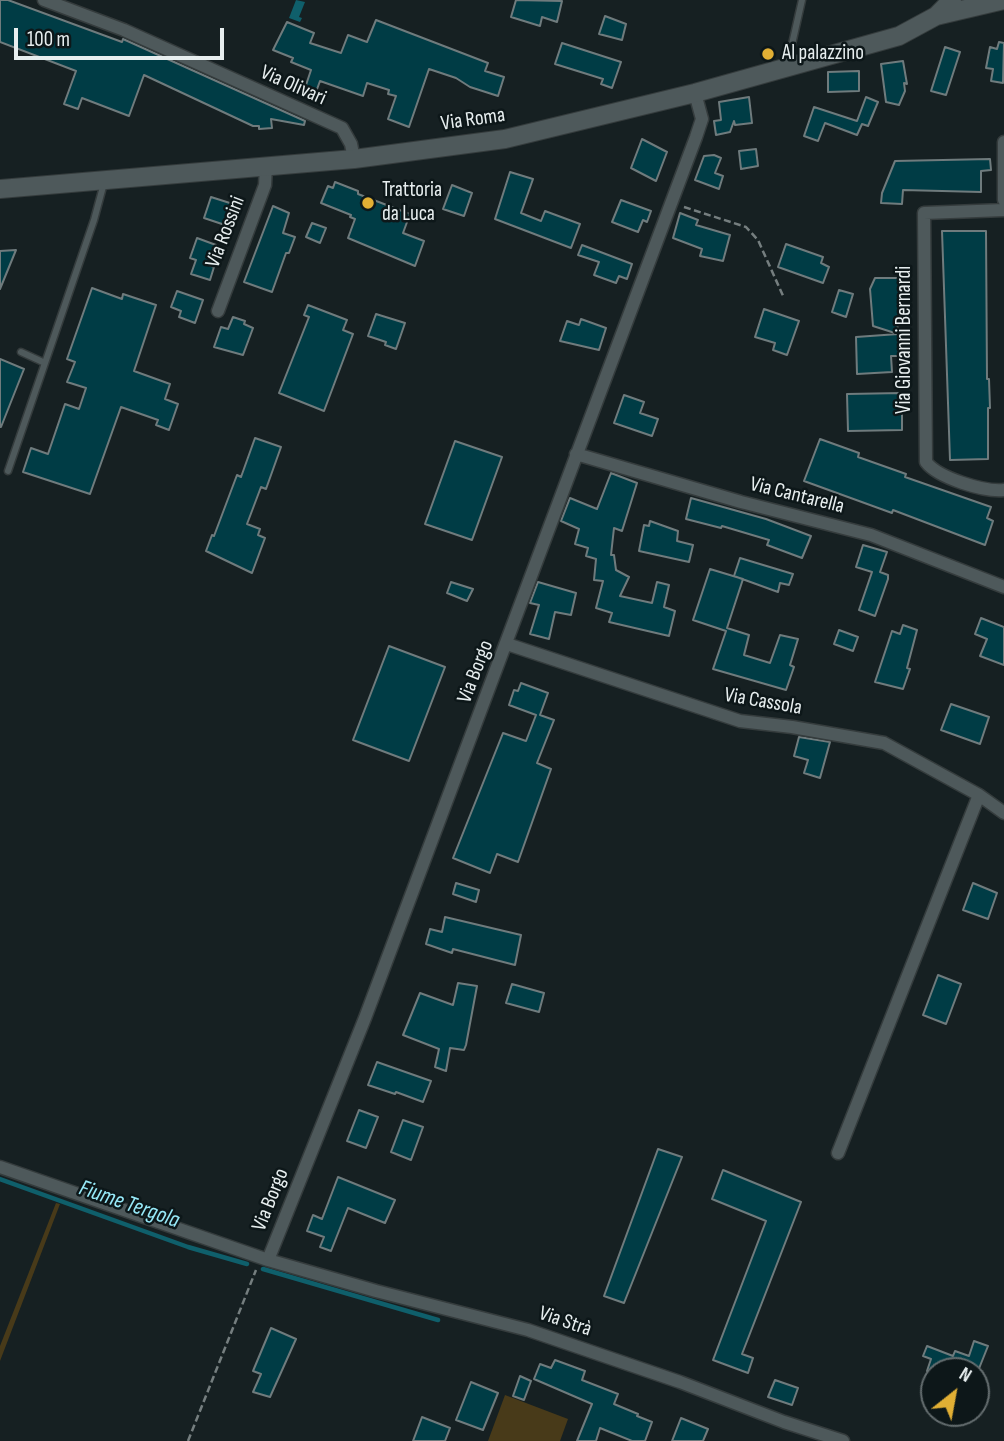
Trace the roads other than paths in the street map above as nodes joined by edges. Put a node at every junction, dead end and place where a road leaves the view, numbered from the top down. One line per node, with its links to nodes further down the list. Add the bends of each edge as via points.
1 (44, 0): 9 (street, Via Olivari, via 124,30 342,128)
2 (802, 0): 6 (lane, via 790,53)
3 (952, 0): 5 (main road, Via Roma)
4 (1004, 0): 5 (main road, Via Roma)
5 (936, 16): 6 (main road, Via Roma, via 899,36)
6 (793, 66): 7 (main road, Via Roma)
7 (695, 93): 9 (main road, Via Roma, via 505,139); 18 (street, Via Borgo, via 702,119)
8 (1004, 142): 13 (street)
9 (354, 159): 10 (main road, Via Roma)
10 (266, 166): 11 (main road, Via Roma); 15 (street, Via Rossini, via 265,185)
11 (104, 181): 12 (main road, Via Roma); 17 (lane)
12 (0, 189)
13 (1004, 200)
14 (1004, 210): 20 (street, Via Giovanni Bernardi, via 924,213 926,462 932,470 951,478)
15 (218, 311)
16 (21, 352): 17 (lane)
17 (46, 363): 19 (lane)
18 (576, 454): 21 (street, Via Cantarella, via 871,536); 22 (street, Via Borgo)
19 (8, 471)
20 (1004, 490)
21 (1004, 585)
22 (507, 644): 23 (street, Via Cassola, via 740,721 884,743); 27 (street, Via Borgo, via 365,1018)
23 (979, 795): 24 (street, Via Cassola); 25 (street)
24 (1004, 813)
25 (838, 1153)
26 (0, 1167): 27 (street, Via Strà)
27 (265, 1259): 28 (street, Via Strà, via 528,1330)
28 (843, 1441)

